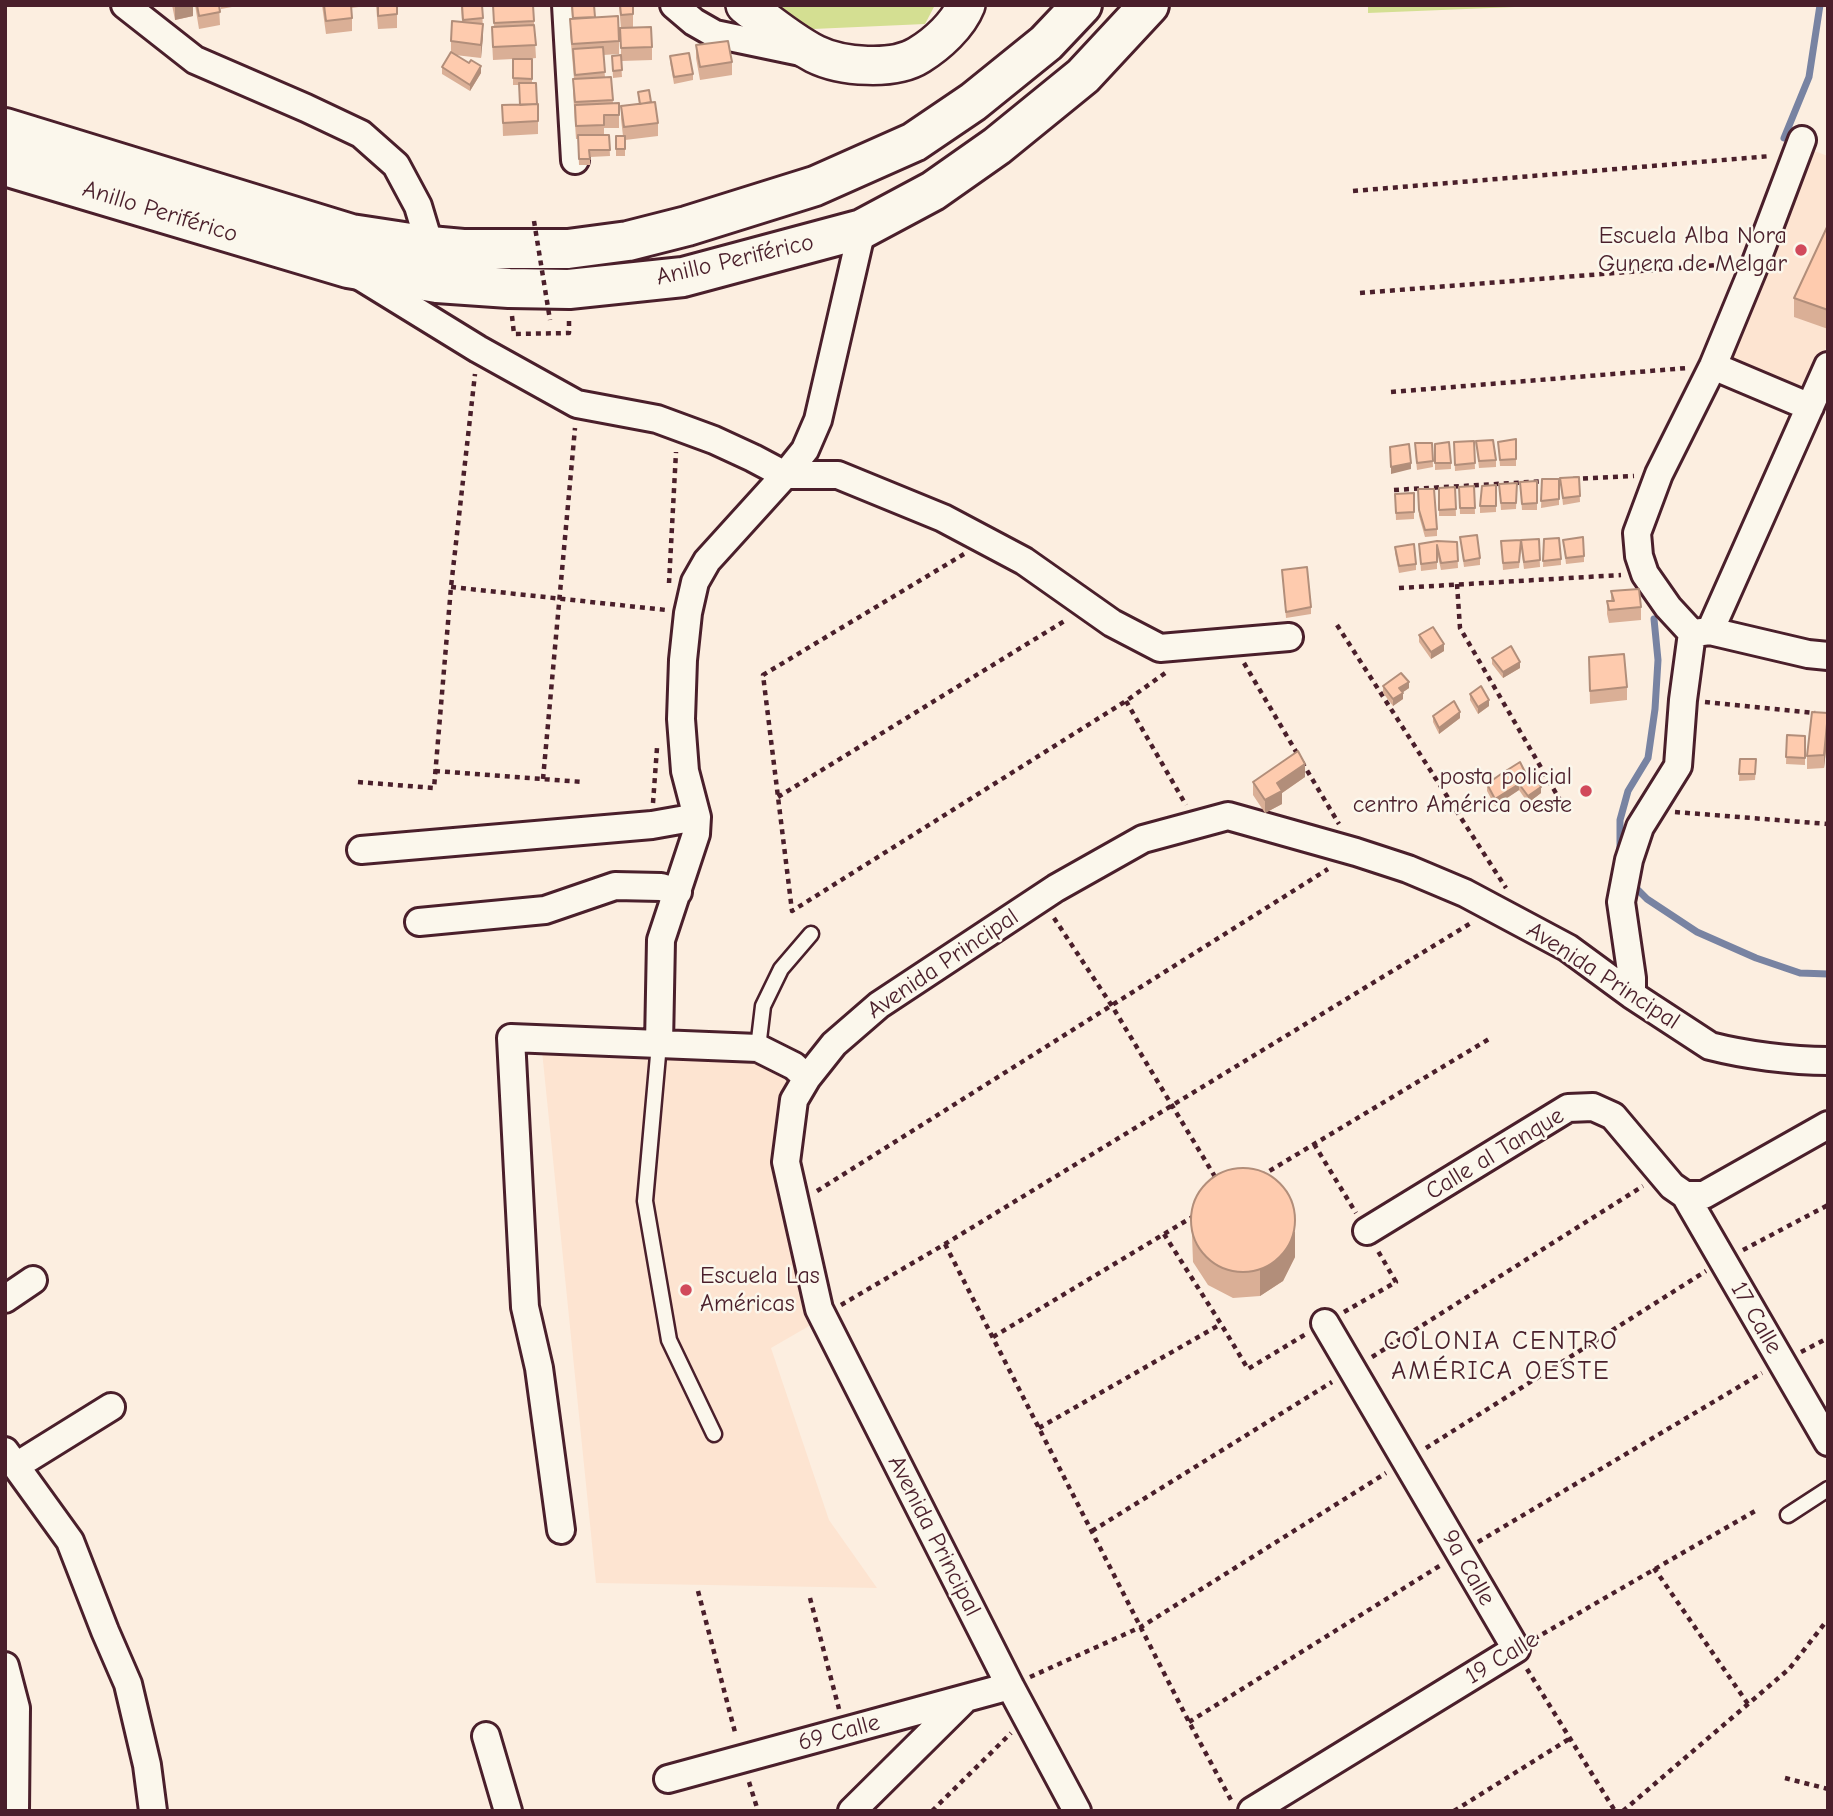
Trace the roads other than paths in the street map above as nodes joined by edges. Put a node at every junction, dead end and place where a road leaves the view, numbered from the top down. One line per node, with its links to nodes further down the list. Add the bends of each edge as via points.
1 (125, 5): 14 (street, via 195,60 360,134 396,165 418,206)
2 (566, 5): 11 (street)
3 (674, 5): 8 (street, via 715,34)
4 (745, 5): 8 (street)
5 (966, 5): 8 (street, via 961,18 918,57 891,65 849,64)
6 (1082, 5): 14 (highway, Anillo Periférico, via 1046,43 973,102 914,142 816,186 628,241 568,249)
7 (1149, 5): 13 (highway, Anillo Periférico, via 1083,76 997,146 933,191)
8 (816, 55)
9 (5, 128): 14 (highway, Anillo Periférico, via 351,234)
10 (1799, 147): 16 (street)
11 (575, 160)
12 (5, 166): 15 (highway, Anillo Periférico)
13 (862, 229): 15 (highway, Anillo Periférico, via 682,277 569,289 437,283); 19 (street, via 818,420 805,450)
14 (430, 246)
15 (348, 268): 19 (street, via 478,349 578,404 657,419 753,457)
16 (1713, 366): 18 (street); 20 (street, via 1659,474 1637,533 1645,574 1668,607)
17 (1828, 366): 18 (street)
18 (1811, 407): 20 (street)
19 (785, 475): 21 (street, via 838,475 943,517 1024,561 1112,623 1160,648); 23 (street, via 707,561 695,582 682,660 681,719 685,771)
20 (1701, 632): 22 (street); 28 (street, via 1684,700 1678,765 1640,827 1621,902)
21 (1289, 637)
22 (1828, 656)
23 (696, 817): 24 (street, via 652,825); 25 (street, via 696,834)
24 (361, 850)
25 (678, 892): 26 (street, via 615,886 545,910); 29 (street, via 661,940)
26 (419, 922)
27 (811, 934): 30 (lane, via 780,968 764,1006)
28 (1632, 995): 31 (street, Avenida Principal, via 1710,1046); 32 (street, Avenida Principal, via 1501,900 1465,893 1356,852 1228,816 1143,839 1041,898 880,1005 834,1044)
29 (659, 1044): 30 (street); 40 (lane, via 645,1201 669,1340); 45 (street, via 511,1038 525,1307 539,1368)
30 (758, 1048): 32 (street)
31 (1828, 1061)
32 (807, 1078): 48 (street, Avenida Principal, via 794,1100 786,1162 819,1309)
33 (1828, 1125): 34 (street, via 1704,1195)
34 (1685, 1195): 35 (street, Calle al Tanque, via 1672,1186 1613,1116 1593,1107 1568,1108); 41 (street, 17 Calle)
35 (1367, 1231)
36 (33, 1280): 37 (street)
37 (5, 1299)
38 (1325, 1323): 46 (street, 9a Calle)
39 (111, 1407): 42 (street)
40 (714, 1434)
41 (1828, 1442)
42 (11, 1459): 53 (street, via 70,1541 128,1684)
43 (1828, 1489): 44 (lane)
44 (1788, 1515)
45 (561, 1530)
46 (1516, 1649): 57 (street, 19 Calle)
47 (5, 1666): 52 (street, via 16,1708)
48 (1010, 1686): 49 (street, 69 Calle); 56 (street, Avenida Principal)
49 (965, 1699): 51 (street, 69 Calle); 55 (street)
50 (486, 1736): 54 (street)
51 (668, 1779)
52 (12, 1802)
53 (153, 1811)
54 (508, 1811)
55 (852, 1811)
56 (1077, 1811)
57 (1252, 1811)

